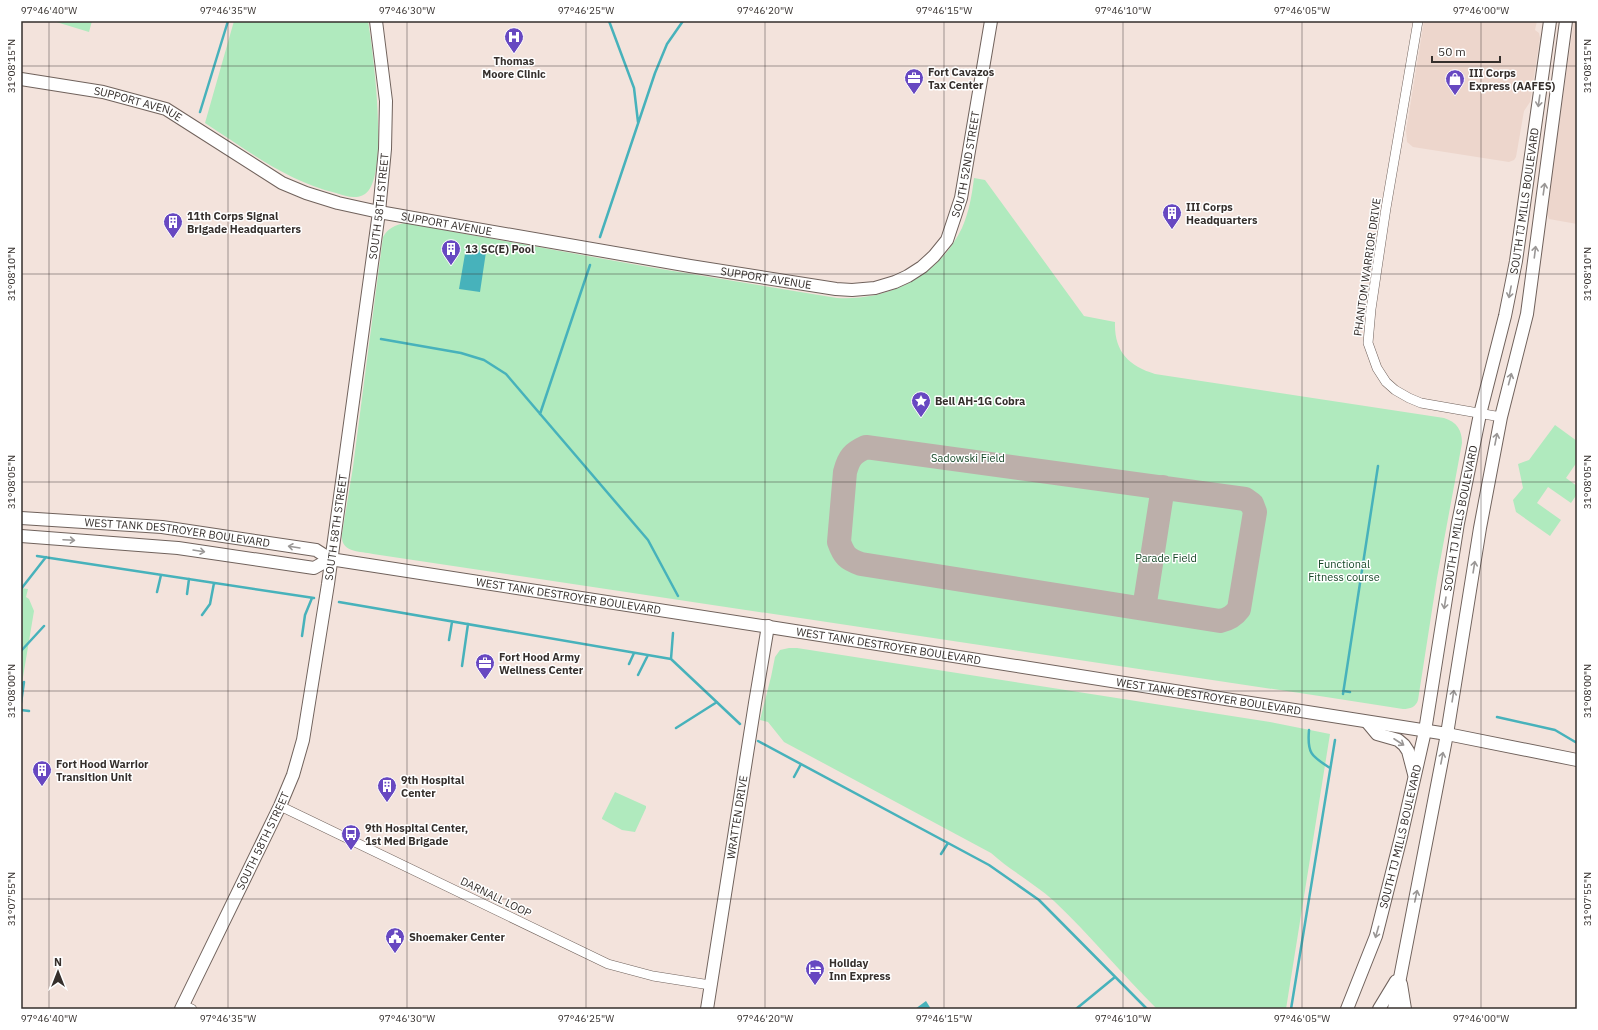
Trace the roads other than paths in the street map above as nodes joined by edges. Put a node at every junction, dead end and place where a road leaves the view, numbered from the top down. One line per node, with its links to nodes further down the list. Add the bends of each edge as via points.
1 (376, 21): 7 (street, SOUTH 58TH STREET, via 386,101 385,149)
2 (991, 21): 8 (street, SOUTH 52ND STREET, via 962,198 946,240 934,256 922,267)
3 (1418, 21): 9 (street, PHANTOM WARRIOR DRIVE, via 1386,208 1368,343 1377,368 1395,390 1421,403)
4 (1550, 21): 9 (street, SOUTH TJ MILLS BOULEVARD, one-way to 9, via 1516,261)
5 (1566, 21): 10 (street, SOUTH TJ MILLS BOULEVARD, one-way to 5, via 1527,314)
6 (21, 79): 7 (street, SUPPORT AVENUE, via 103,92 166,109 282,183 338,203)
7 (379, 212): 8 (street, SUPPORT AVENUE, via 836,289 874,288); 13 (street, SOUTH 58TH STREET)
8 (895, 282)
9 (1480, 414): 10 (street, PHANTOM WARRIOR DRIVE); 16 (street, SOUTH TJ MILLS BOULEVARD, one-way to 16, via 1458,523)
10 (1501, 417): 17 (street, SOUTH TJ MILLS BOULEVARD, one-way to 10, via 1480,528)
11 (21, 518): 13 (street, WEST TANK DESTROYER BOULEVARD, one-way to 11, via 316,550 162,527)
12 (21, 536): 13 (street, WEST TANK DESTROYER BOULEVARD, one-way to 13, via 142,544 314,568)
13 (330, 559): 14 (street, WEST TANK DESTROYER BOULEVARD); 20 (street, SOUTH 58TH STREET, via 303,740 294,775)
14 (768, 626): 15 (street, WEST TANK DESTROYER BOULEVARD); 22 (street, WRATTEN DRIVE)
15 (1367, 722): 16 (street, WEST TANK DESTROYER BOULEVARD); 19 (street, one-way to 19, via 1377,734 1398,740 1404,745)
16 (1425, 731): 17 (street, WEST TANK DESTROYER BOULEVARD); 19 (street, SOUTH TJ MILLS BOULEVARD)
17 (1447, 734): 18 (street, WEST TANK DESTROYER BOULEVARD); 21 (street, SOUTH TJ MILLS BOULEVARD, one-way to 17)
18 (1577, 760)
19 (1415, 777): 25 (street, SOUTH TJ MILLS BOULEVARD, one-way to 25, via 1376,936)
20 (280, 806): 22 (street, DARNALL LOOP, via 608,964 653,976); 23 (street, SOUTH 58TH STREET)
21 (1399, 975): 26 (street); 27 (street); 28 (street); 29 (street); 30 (street); 31 (street); 32 (street)
22 (710, 985): 24 (street, WRATTEN DRIVE)
23 (186, 1008)
24 (707, 1009)
25 (1347, 1009)
26 (1379, 1009)
27 (1384, 1009)
28 (1389, 1009)
29 (1394, 1009)
30 (1398, 1009)
31 (1402, 1009)
32 (1405, 1009)

